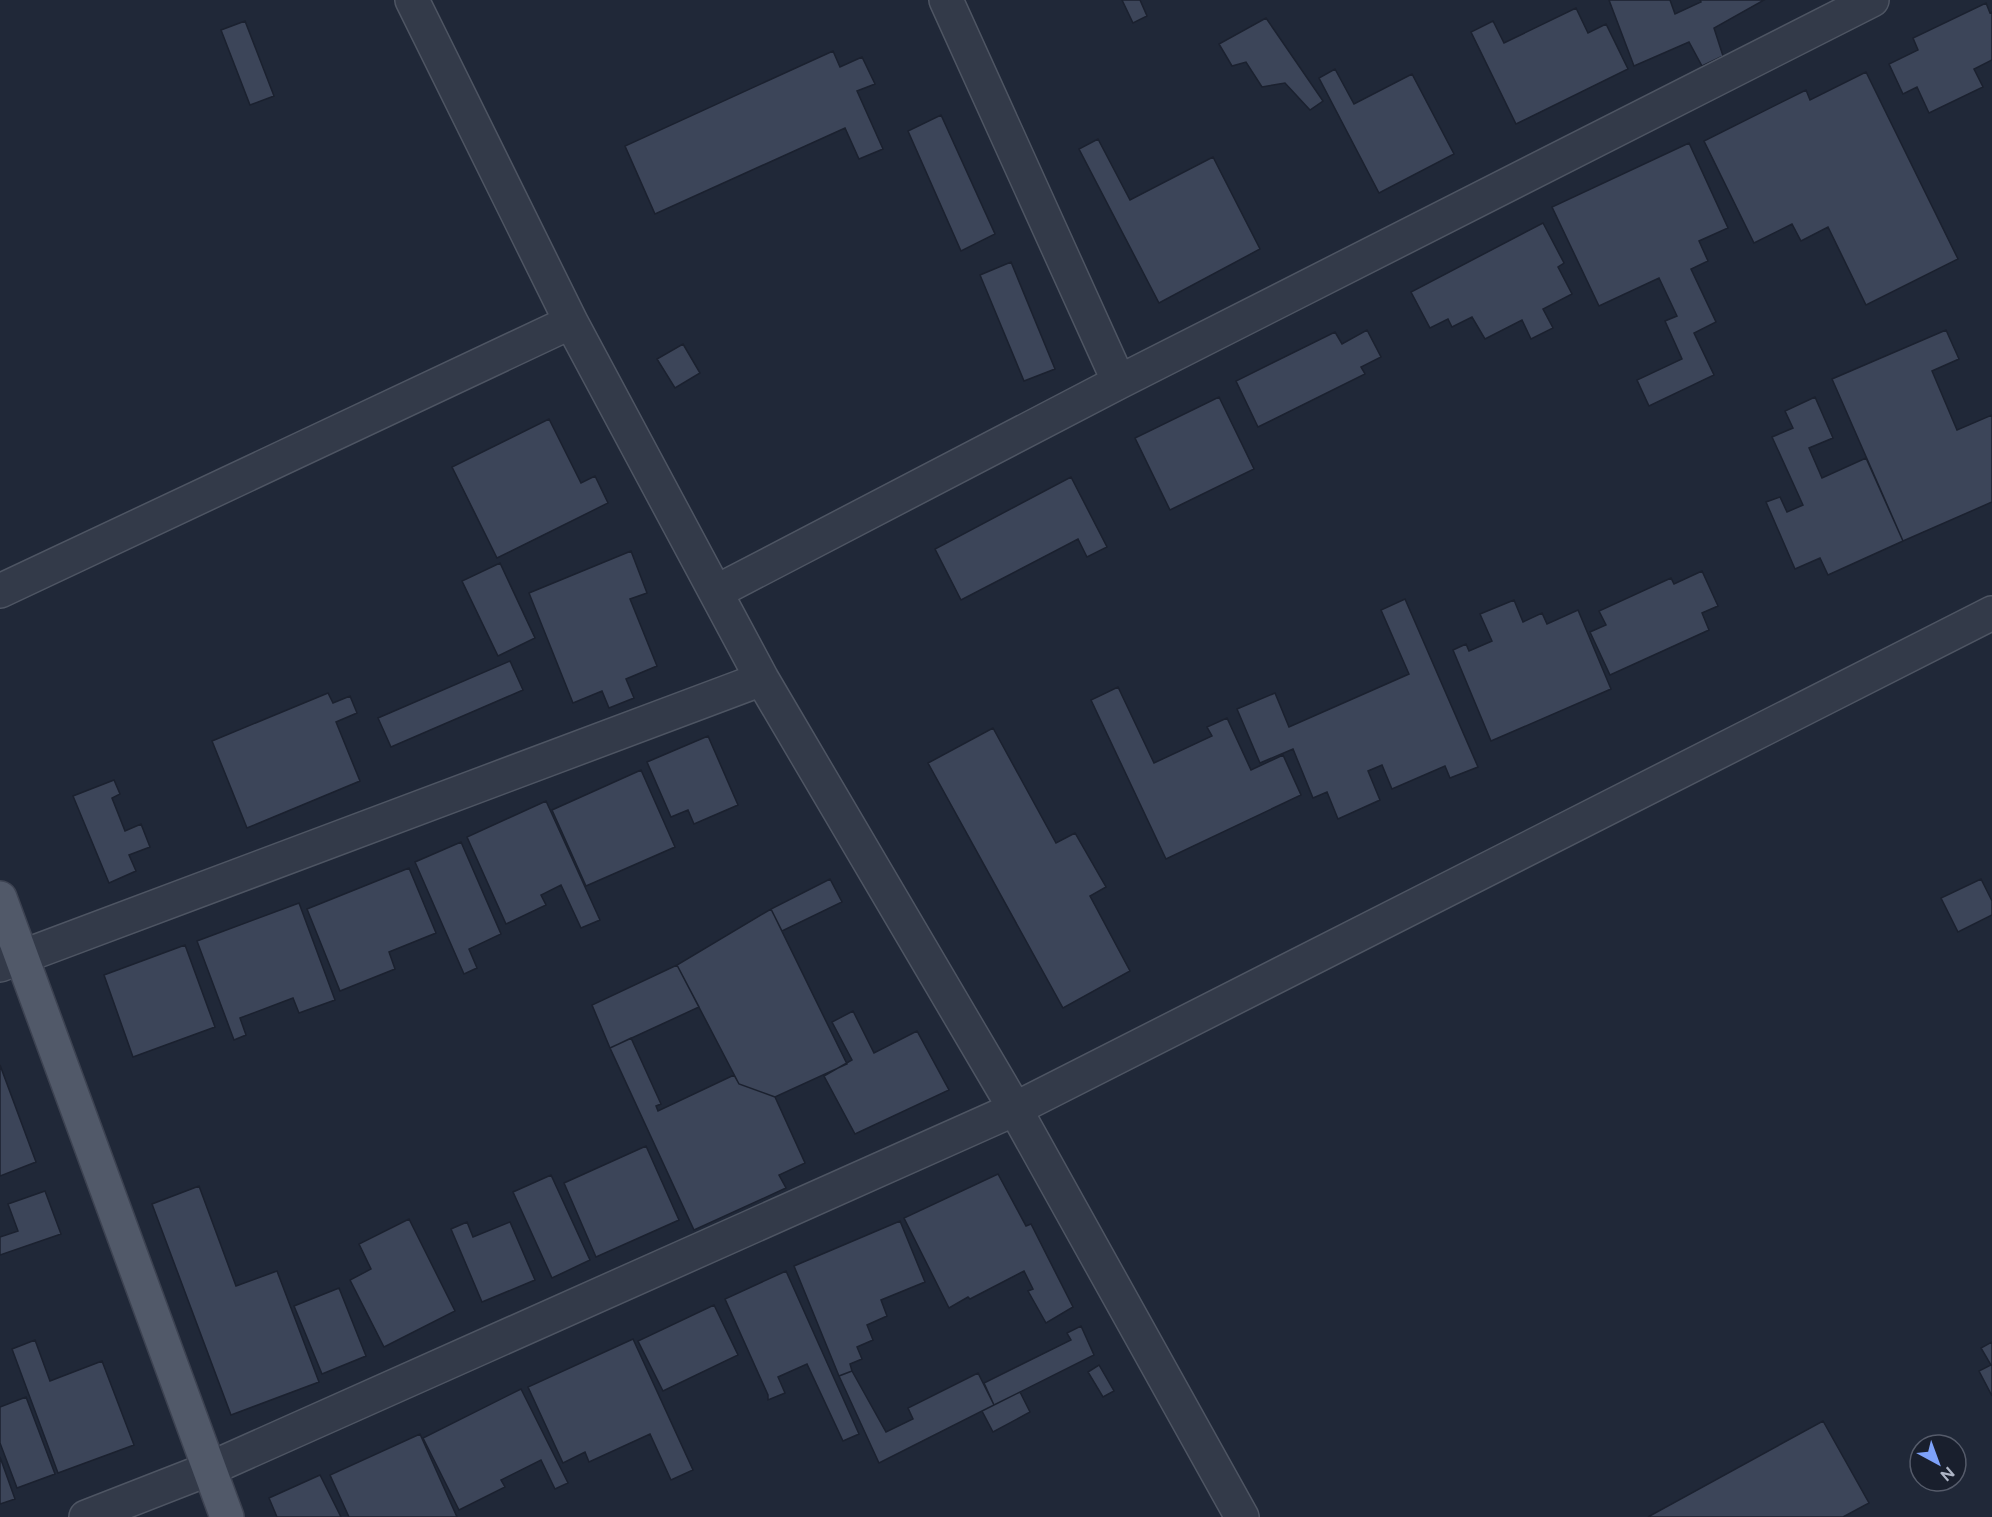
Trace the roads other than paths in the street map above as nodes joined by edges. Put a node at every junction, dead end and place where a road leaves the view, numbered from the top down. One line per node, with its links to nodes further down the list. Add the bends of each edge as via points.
1 (412, 0): 4 (street)
2 (946, 0): 5 (street)
3 (1872, 0): 5 (street)
4 (571, 322): 6 (street); 7 (street)
5 (1119, 382): 7 (street)
6 (0, 591)
7 (716, 592): 9 (street)
8 (1992, 613): 12 (street)
9 (762, 679): 11 (street); 12 (street)
10 (0, 898): 11 (main road)
11 (11, 961): 13 (main road)
12 (1015, 1109): 13 (street); 16 (street)
13 (209, 1469): 14 (street); 15 (main road)
14 (86, 1517)
15 (227, 1517)
16 (1242, 1517)

